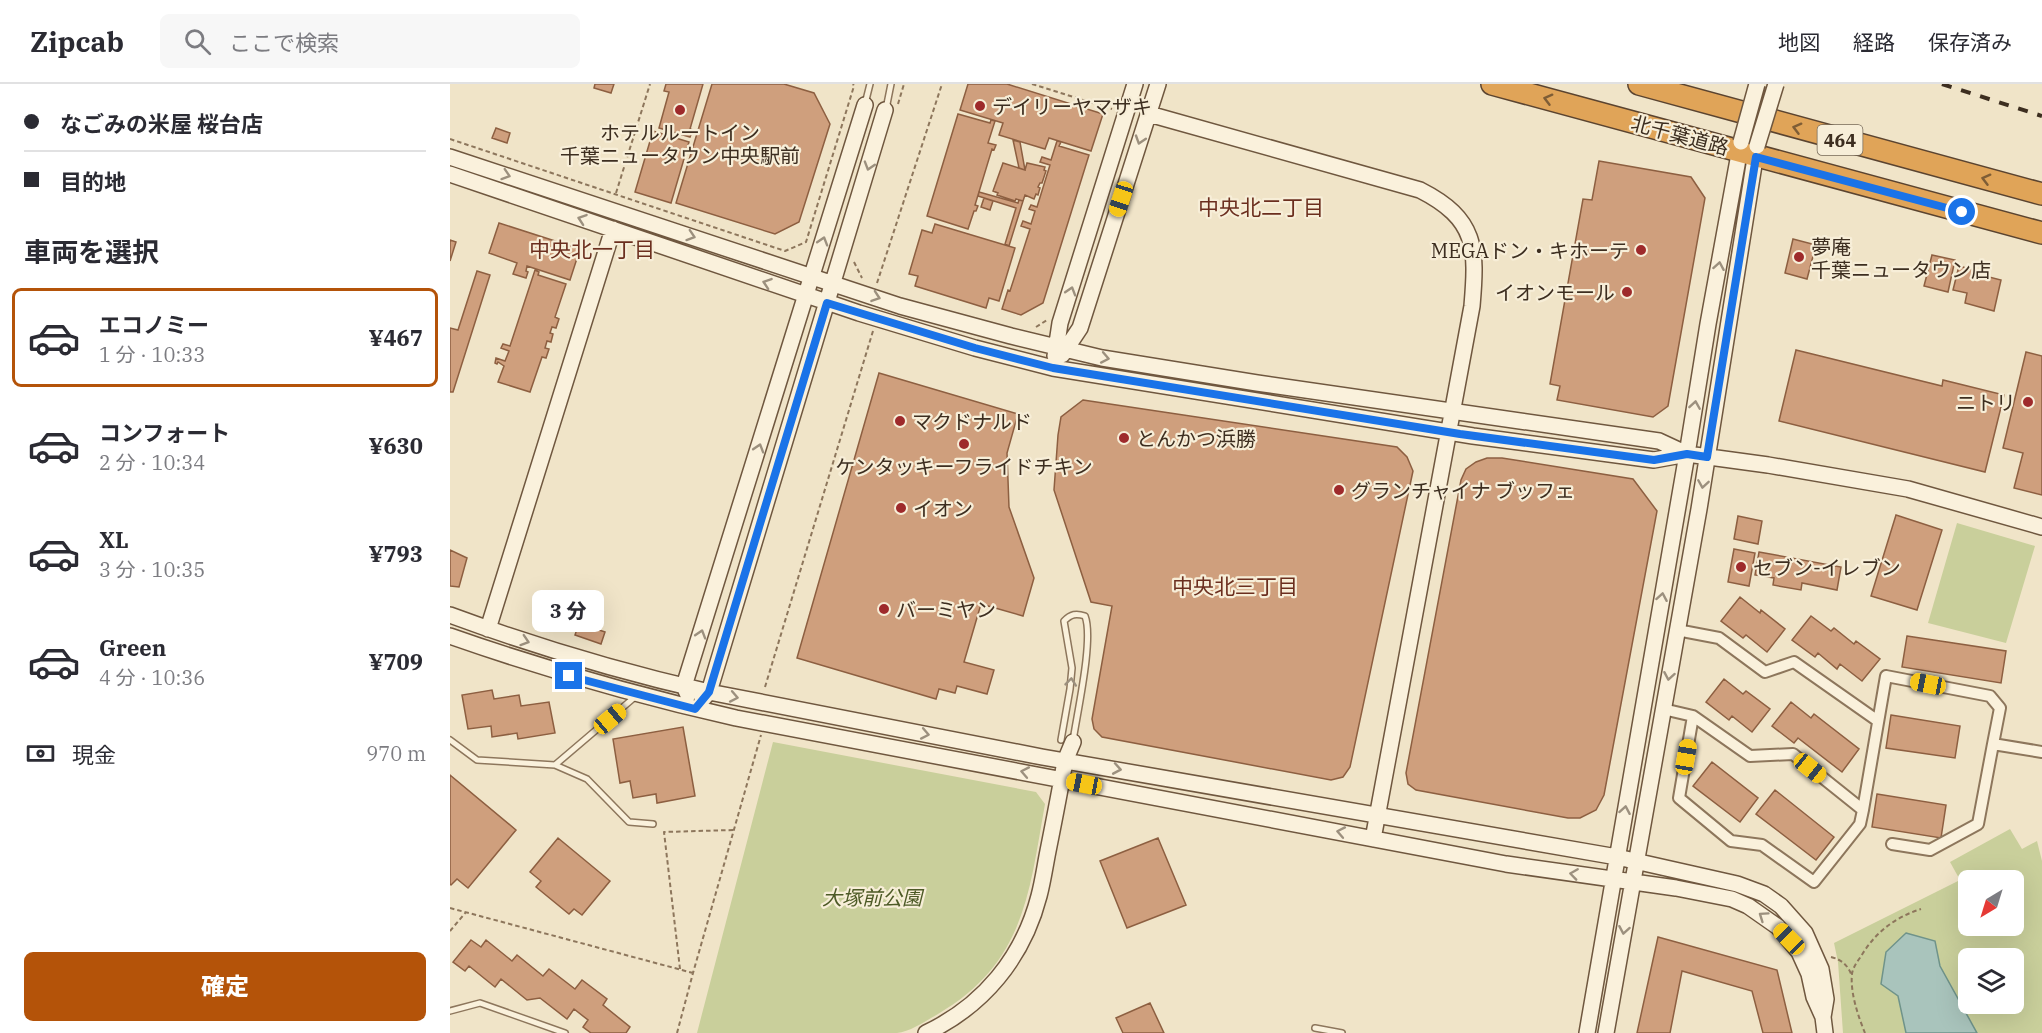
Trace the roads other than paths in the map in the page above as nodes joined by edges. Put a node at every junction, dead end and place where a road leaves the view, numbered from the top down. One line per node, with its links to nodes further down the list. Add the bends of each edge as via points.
1 (870, 84): 9 (lane)
2 (891, 84): 10 (lane)
3 (1135, 84): 22 (street, one-way to 3, via 1060,323)
4 (1158, 84): 11 (street)
5 (1492, 84): 12 (highway, 北千葉道路 / 464, one-way to 5)
6 (1639, 84): 15 (highway, 北千葉道路 / 464, one-way to 6)
7 (1757, 84): 12 (street, bridge)
8 (1776, 84): 12 (street, bridge)
9 (865, 105): 18 (street, one-way to 9)
10 (891, 111): 19 (street, one-way to 19)
11 (1149, 114): 22 (street, one-way to 22, via 1080,327); 24 (street, via 1420,190 1457,214 1473,248 1475,273)
12 (1748, 149): 17 (highway, 北千葉道路 / 464); 26 (street, one-way to 12, via 1708,324); 27 (street)
13 (450, 157): 18 (street, one-way to 18)
14 (450, 174): 16 (street, one-way to 14)
15 (2042, 194)
16 (613, 229): 20 (street, one-way to 16); 30 (street)
17 (2042, 233)
18 (812, 276): 19 (street); 20 (street)
19 (833, 283): 21 (street); 22 (street, one-way to 22, via 900,306)
20 (806, 296): 21 (street); 33 (street, one-way to 20)
21 (827, 303): 23 (street); 34 (street)
22 (1061, 348): 23 (street); 24 (street, one-way to 24, via 1257,383)
23 (1053, 368): 25 (street)
24 (1452, 411): 25 (street); 26 (street, via 1660,441)
25 (1448, 432): 26 (street, via 1654,460); 48 (street)
26 (1687, 454): 27 (street); 52 (street, one-way to 26)
27 (1707, 457): 28 (street, via 1908,489); 31 (street, one-way to 31)
28 (2042, 527)
29 (450, 615): 30 (street)
30 (488, 629): 33 (street, one-way to 33)
31 (1677, 630): 37 (street, one-way to 37); 39 (street, via 1719,638 1765,672 1794,662)
32 (450, 636): 35 (street)
33 (684, 686): 34 (street); 36 (street)
34 (709, 692): 36 (street); 44 (street, one-way to 44)
35 (637, 695): 36 (street); 45 (lane)
36 (695, 709): 46 (street, one-way to 36)
37 (1663, 709): 38 (street); 53 (street)
38 (1693, 716): 47 (street, via 1750,756 1793,754); 47 (street, via 1679,798 1731,841 1762,845 1814,882 1860,824)
39 (1878, 721): 42 (street, via 1887,676 1990,696 2000,708); 47 (street)
40 (450, 740): 45 (lane, via 477,760)
41 (1067, 741): 41 (lane, one-way to 41, via 1072,668 1064,621 1079,614 1085,616 1089,625); 44 (street)
42 (1993, 744): 43 (street); 51 (street, via 1978,824 1930,850)
43 (2042, 752)
44 (1065, 760): 46 (street); 48 (street, one-way to 48)
45 (555, 765): 49 (lane, via 587,779 629,822)
46 (1062, 779): 50 (street, one-way to 46); 60 (street, via 1039,896 1022,941 1010,963 976,1001)
47 (1863, 810)
48 (1378, 814): 50 (street); 52 (street)
49 (653, 824)
50 (1373, 838): 54 (street, one-way to 50, via 1506,864)
51 (1892, 844)
52 (1617, 857): 53 (street); 54 (street)
53 (1636, 861): 55 (street); 57 (street, via 1737,884 1764,894 1781,906 1805,933 1821,969 1826,999)
54 (1613, 879): 55 (street); 62 (street)
55 (1633, 882): 57 (street, one-way to 55, via 1799,952 1765,917 1732,899); 63 (street, one-way to 63)
56 (450, 1011): 59 (lane, via 480,1003)
57 (1823, 1017): 64 (street)
58 (1315, 1028): 61 (lane)
59 (565, 1033)
60 (926, 1033)
61 (1342, 1033)
62 (1587, 1033)
63 (1606, 1033)
64 (1825, 1033)

